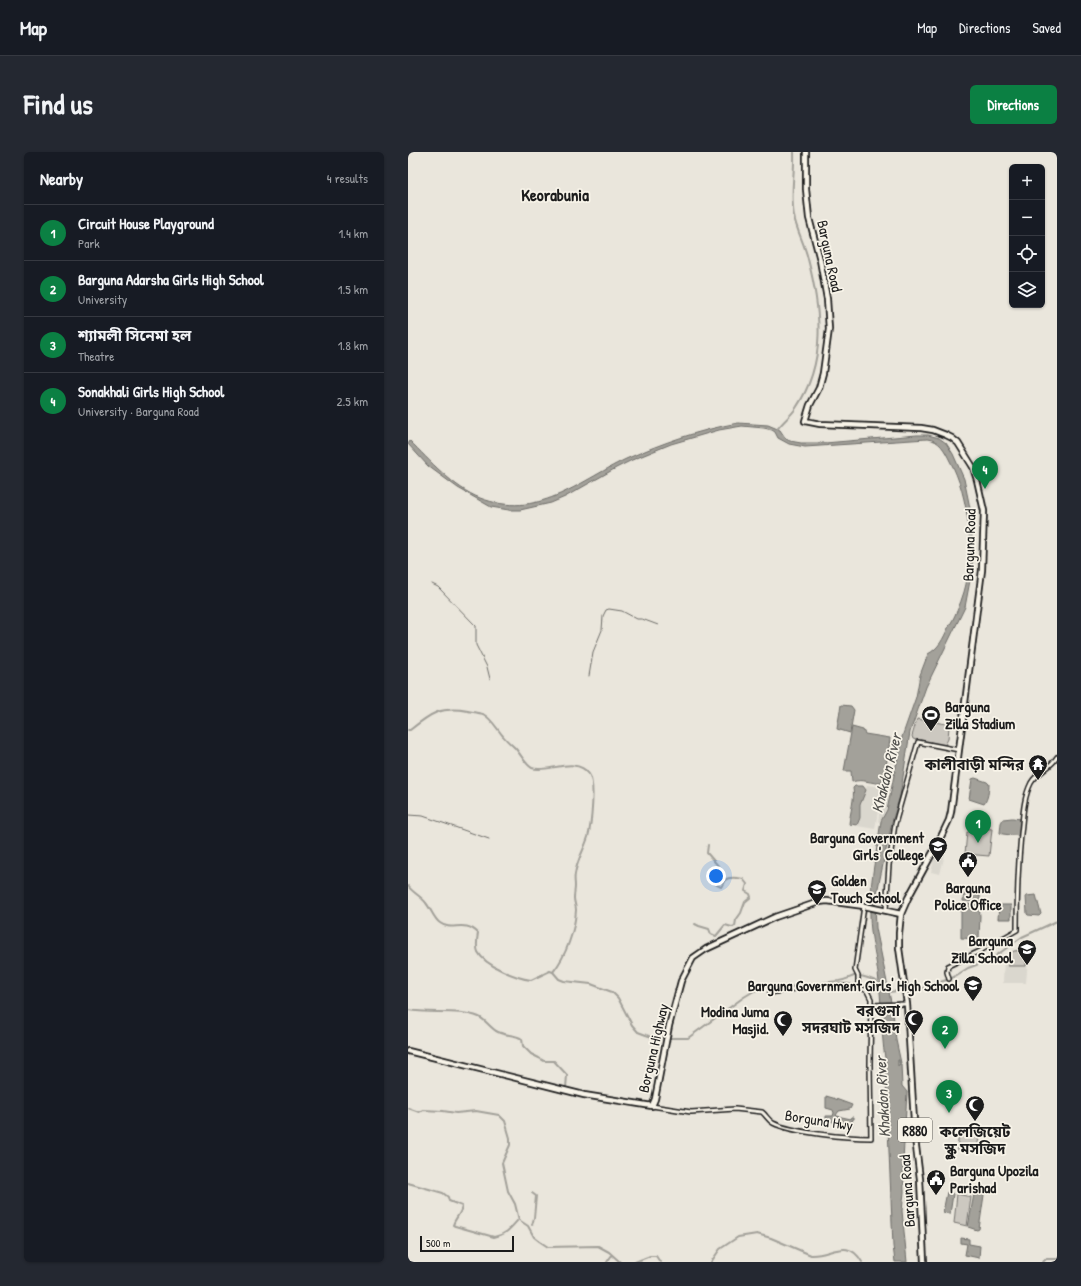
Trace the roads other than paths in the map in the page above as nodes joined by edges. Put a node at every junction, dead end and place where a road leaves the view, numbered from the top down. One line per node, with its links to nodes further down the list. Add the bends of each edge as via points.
1 (806, 152): 2 (main road, Barguna Road / R880, via 806,188 810,223 827,299 829,329 823,373 805,421 933,430 955,440 973,467 977,480 984,511 982,570)
2 (959, 750): 5 (street, via 918,742 895,824); 6 (main road, Barguna Road / R880, via 949,820)
3 (1057, 757): 7 (street, via 1050,766 1034,777 1024,805 1018,874 1017,929 948,966)
4 (865, 906): 5 (main road, Borguna Highway); 8 (street, via 855,970); 13 (main road, Borguna Highway, via 817,902 775,917 693,958 681,981)
5 (886, 910): 6 (main road, Borguna Highway)
6 (901, 914): 10 (main road, Barguna Road / R880, via 899,944)
7 (950, 978)
8 (858, 988): 9 (street, via 840,986); 11 (street, via 867,990)
9 (770, 993)
10 (906, 999): 11 (street, via 894,1004); 14 (main road, Barguna Road / R880, via 914,1138 920,1183)
11 (871, 1005): 13 (street, Borguna Hwy, via 871,1138 789,1128 770,1121 762,1112 735,1109 690,1112)
12 (408, 1051): 13 (main road, Borguna Highway, via 584,1095)
13 (652, 1106)
14 (923, 1262)

